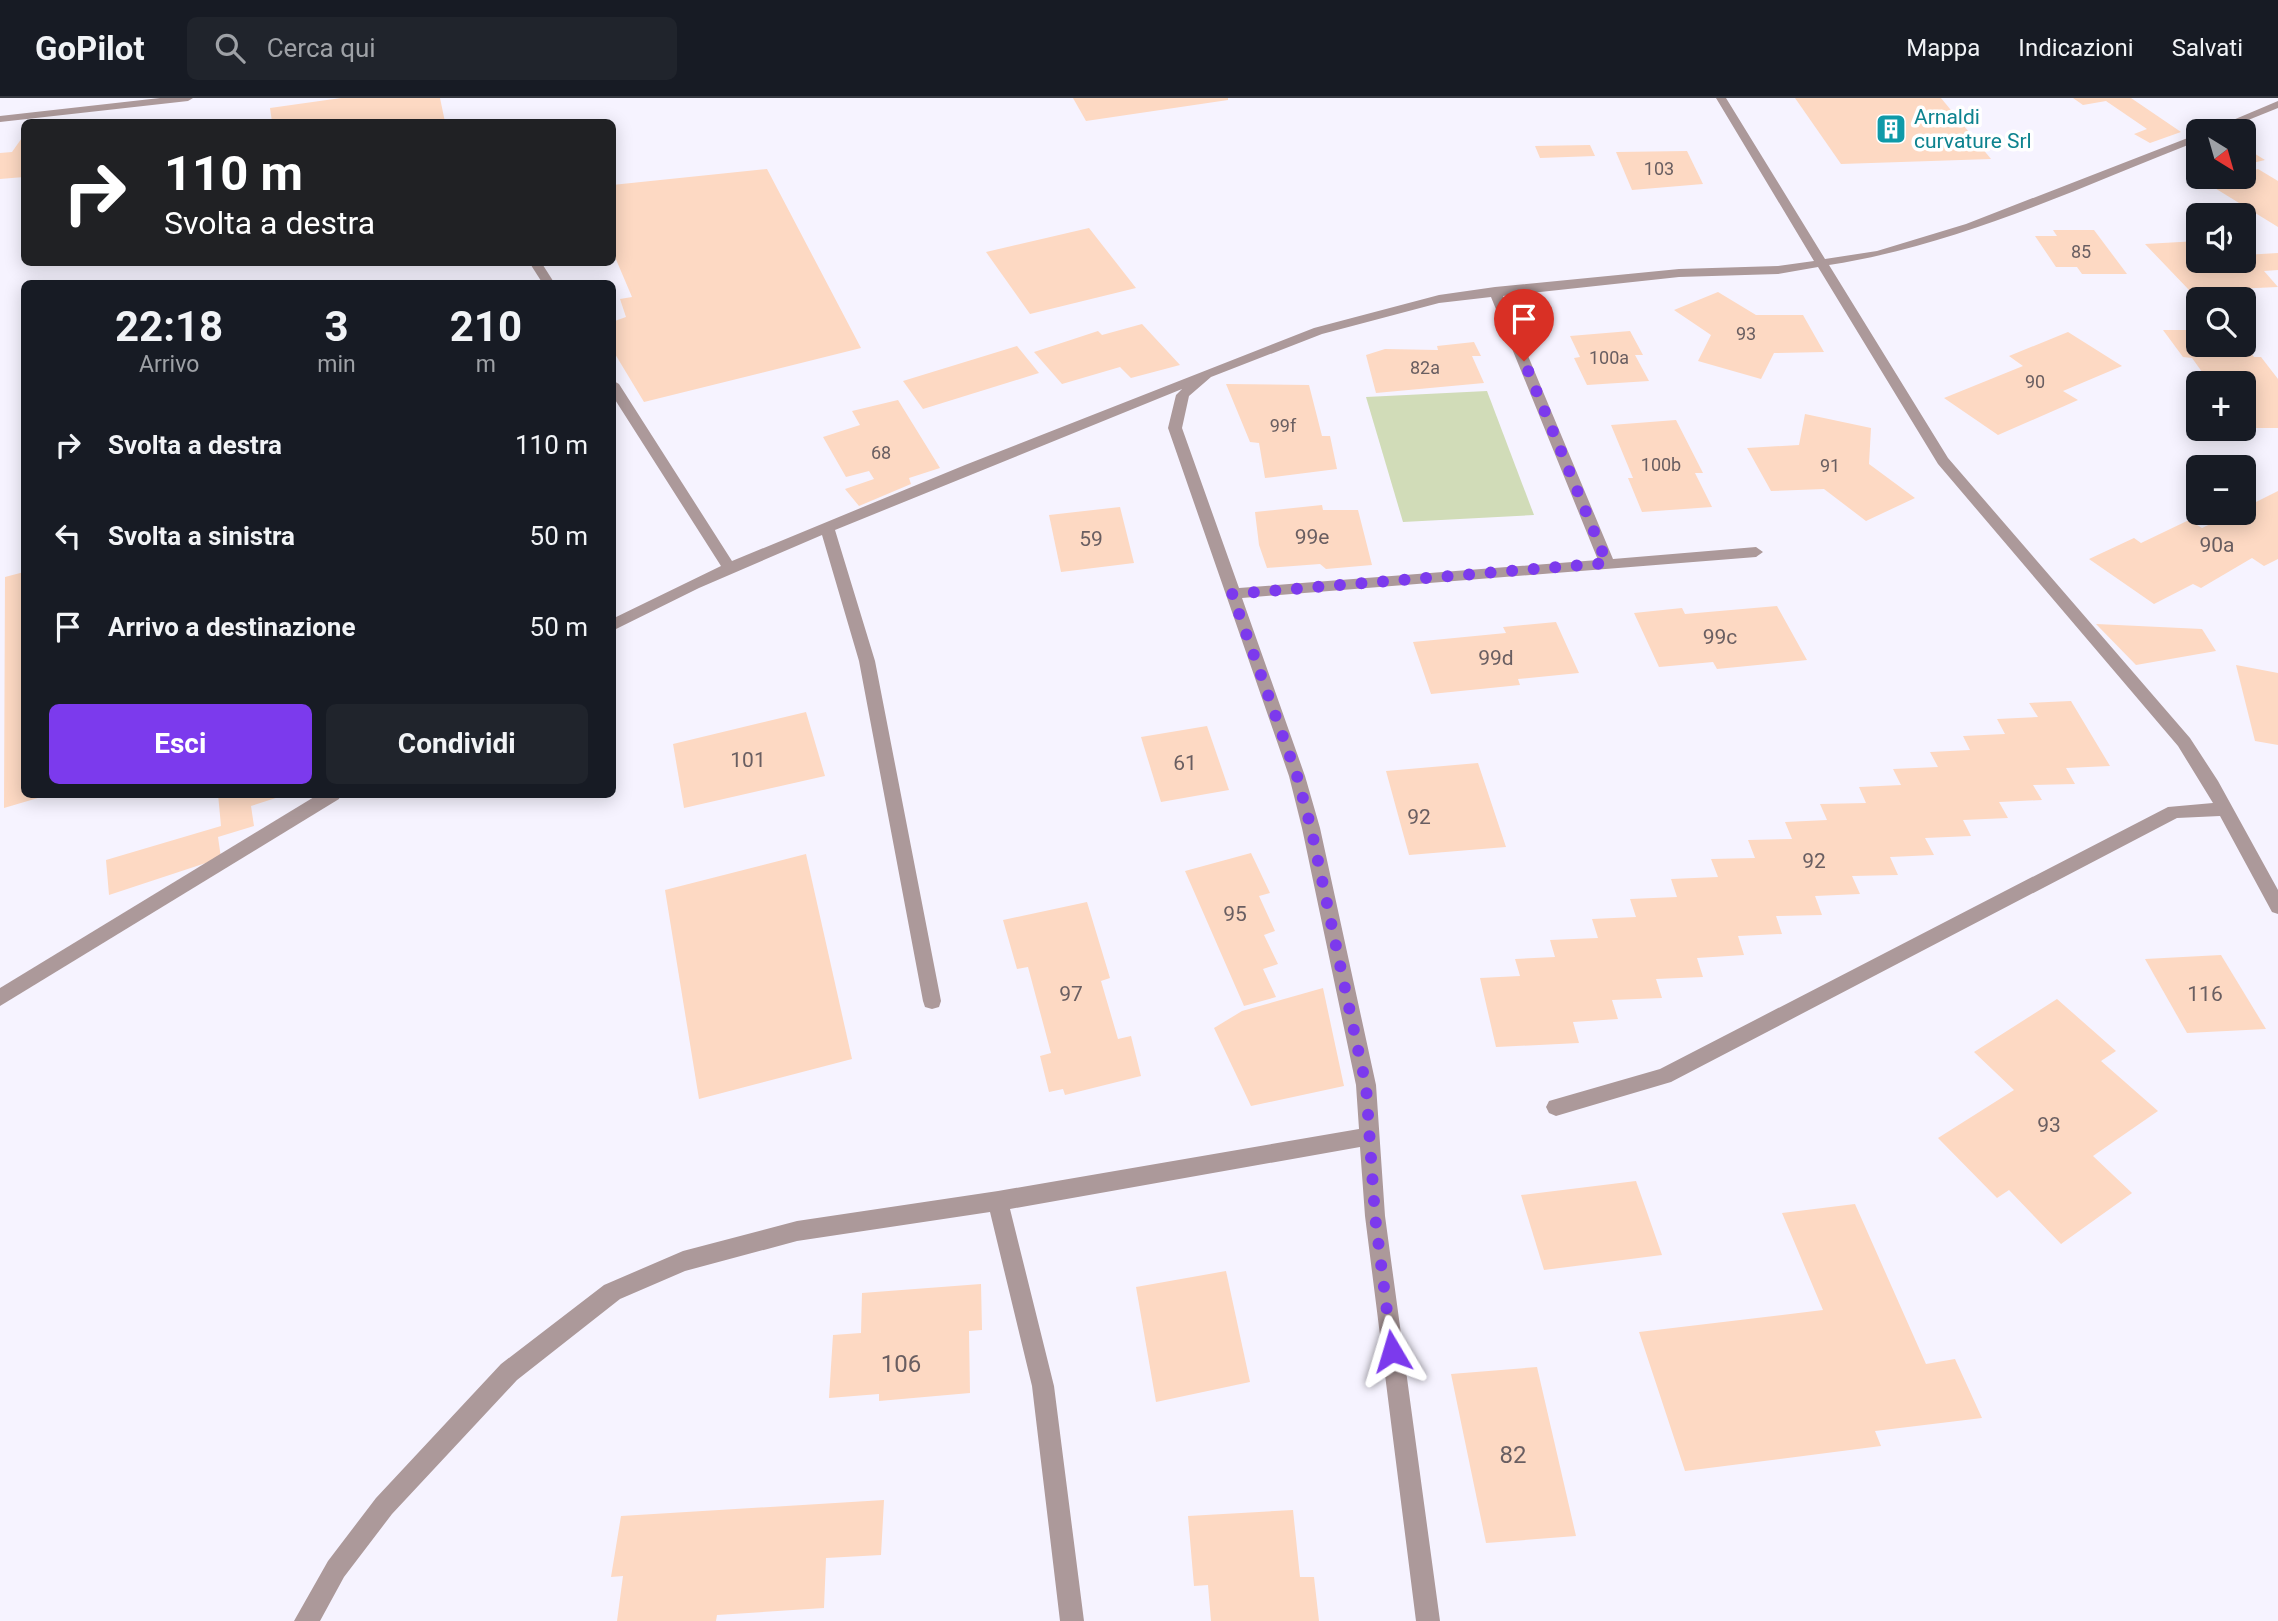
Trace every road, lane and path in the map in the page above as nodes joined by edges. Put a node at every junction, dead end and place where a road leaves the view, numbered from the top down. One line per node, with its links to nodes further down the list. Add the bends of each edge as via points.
1 (188, 98): 4 (street)
2 (1721, 98): 7 (street)
3 (2278, 104): 5 (street)
4 (0, 119)
5 (2241, 119)
6 (2186, 142): 7 (street, via 1970,226 1879,254)
7 (1824, 262): 8 (street, via 1778,270 1679,273); 18 (street, via 1943,461 2184,742)
8 (1495, 291): 9 (street, via 1439,299 1318,331); 13 (street)
9 (1206, 374): 11 (street); 15 (street, via 1183,394 1175,428)
10 (616, 390): 14 (street)
11 (827, 527): 14 (street); 21 (street, via 867,661)
12 (1756, 552): 13 (street)
13 (1607, 563): 15 (street)
14 (730, 568): 16 (street)
15 (1232, 594): 23 (street, via 1311,828 1366,1085)
16 (616, 624)
17 (326, 798): 20 (street)
18 (2224, 808): 19 (street); 22 (street, via 2174,812 1664,1076)
19 (2278, 907)
20 (0, 998)
21 (932, 1001)
22 (1556, 1107)
23 (1370, 1136): 24 (street); 27 (street, via 1375,1216)
24 (998, 1201): 25 (street, via 797,1231 683,1262 612,1292 509,1372 384,1506 336,1569); 26 (street, via 1043,1386)
25 (306, 1621)
26 (1072, 1621)
27 (1429, 1621)

